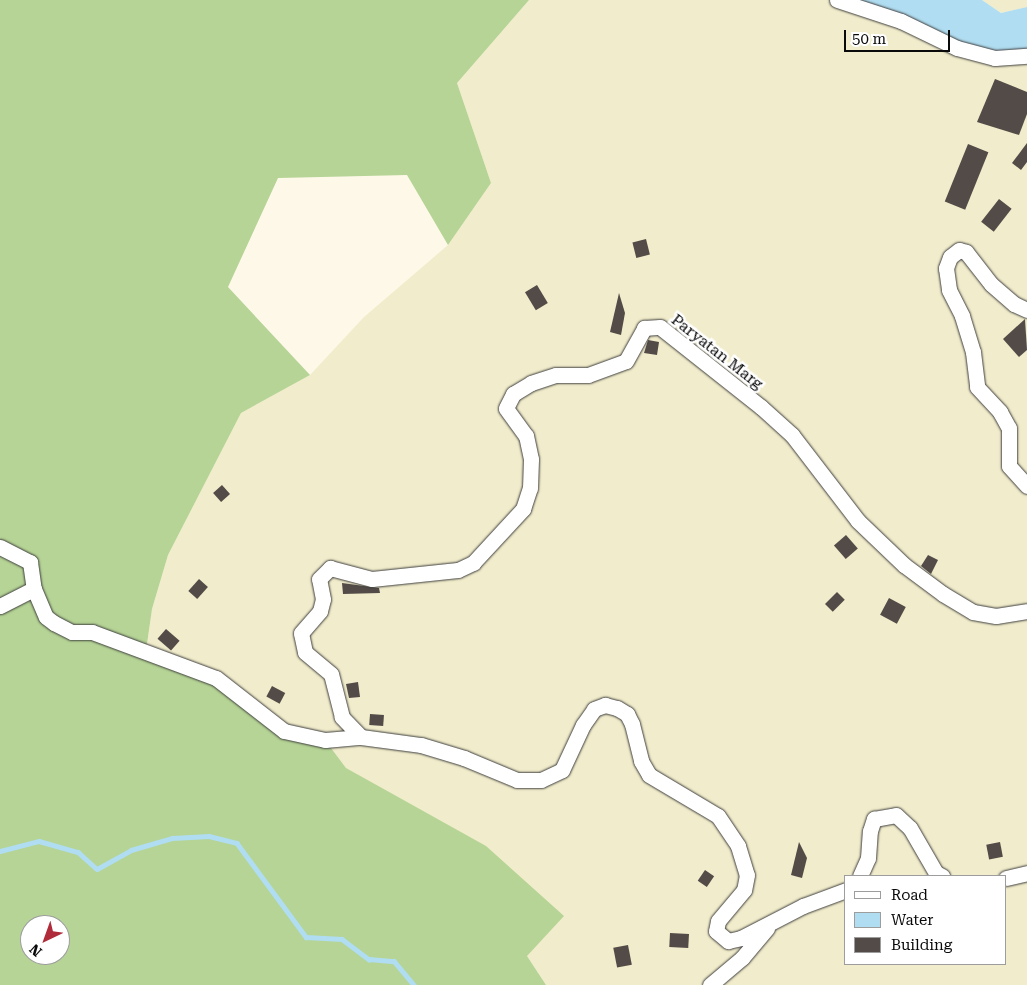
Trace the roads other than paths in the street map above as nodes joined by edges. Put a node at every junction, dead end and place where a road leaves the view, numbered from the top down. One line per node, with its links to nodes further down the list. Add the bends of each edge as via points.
1 (837, 0): 2 (street, via 901,22 957,48 996,58)
2 (1027, 56)
3 (1027, 310): 4 (street, via 1014,304 997,289 977,262 959,250 950,257 946,268 949,290 962,316 973,352 977,387 1000,412 1009,428 1009,466)
4 (1027, 486)
5 (0, 547): 6 (street, via 30,562)
6 (34, 589): 7 (street); 9 (street, via 46,617 54,623 72,632 92,632 216,678 284,731 325,740)
7 (0, 606)
8 (1027, 611): 9 (street, Paryatan Marg, via 996,616 973,612 943,594 904,565 858,521 792,435 667,331 660,327 644,328 626,361 588,375 556,375 531,383 513,394 506,408 526,436 531,459 530,488 523,510 473,563 458,570 372,579 330,568 319,579 324,599 320,611 302,633 306,652 330,674 342,717)
9 (361, 737): 15 (street, via 420,745 464,758 517,780 541,780 562,770 583,725 594,710 605,705 617,708 627,714 632,724 649,776 718,816 738,846 747,875 744,890 718,921 716,931 720,938 728,941 741,938)
10 (1027, 873): 13 (street)
11 (860, 875): 12 (street, via 868,858 874,819 896,815 910,828)
12 (940, 875)
13 (1007, 878)
14 (844, 891): 15 (street, via 803,906)
15 (770, 924): 16 (street, via 742,958)
16 (710, 985)

